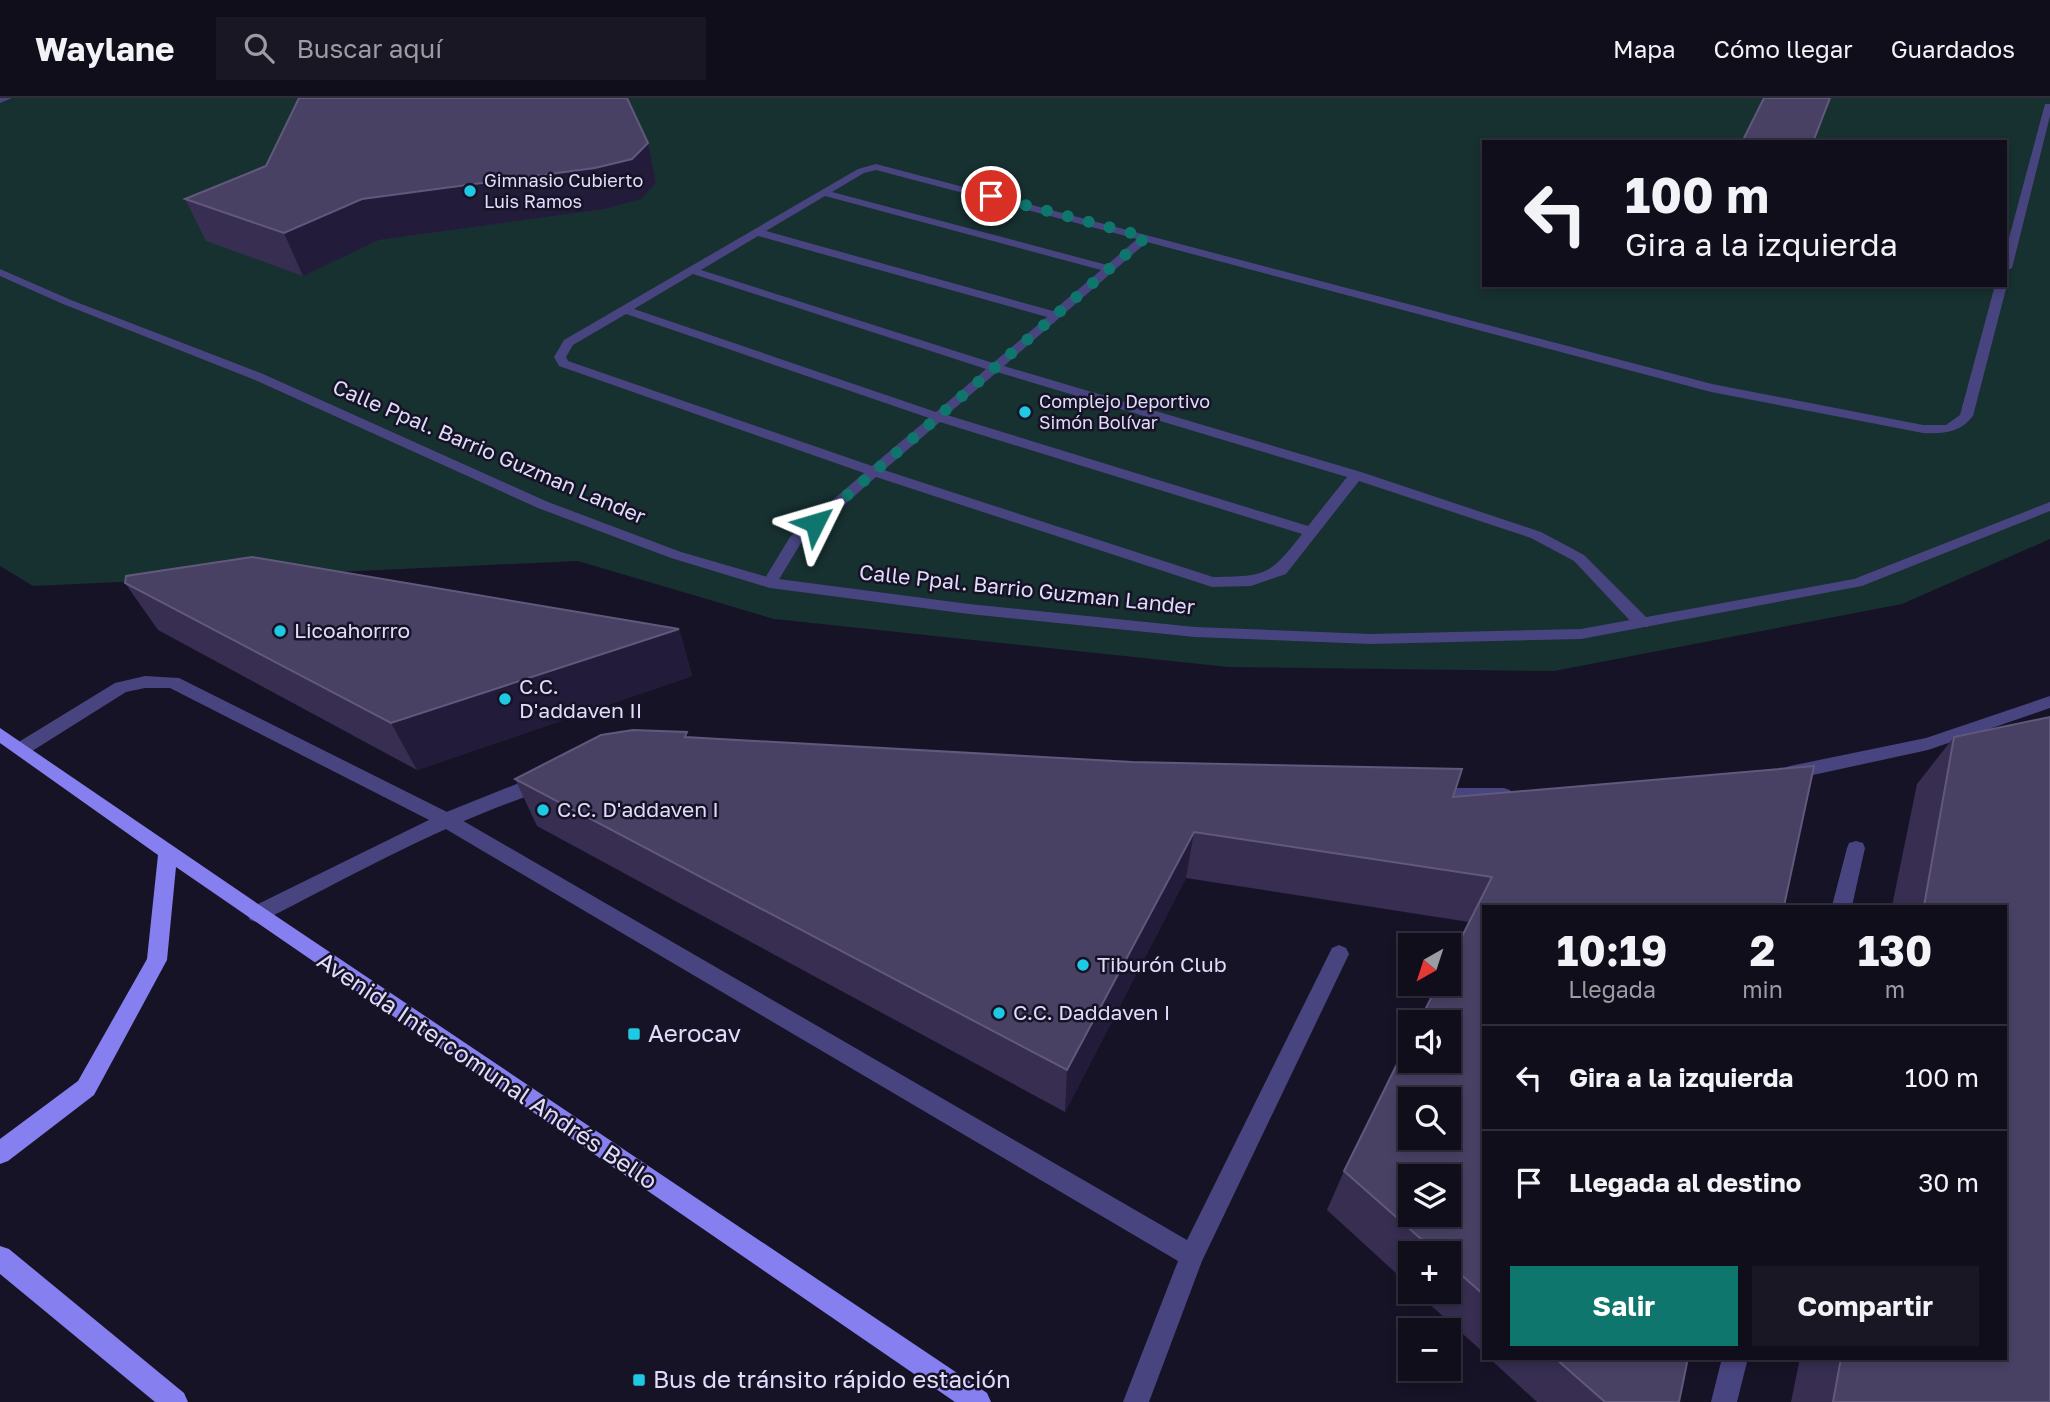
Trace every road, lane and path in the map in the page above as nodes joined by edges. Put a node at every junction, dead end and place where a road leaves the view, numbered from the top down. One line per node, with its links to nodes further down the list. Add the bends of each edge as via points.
1 (8, 98): 2 (street)
2 (0, 100)
3 (2048, 106): 7 (street)
4 (824, 193): 5 (street); 6 (street, via 876,167); 8 (street)
5 (757, 232): 9 (street); 13 (street)
6 (1146, 237): 8 (street); 11 (street, via 1712,388 1923,429 1944,430 1960,425 1966,416)
7 (2007, 264)
8 (1111, 269): 13 (street)
9 (691, 270): 12 (street); 14 (street)
10 (0, 272): 20 (street, Calle Ppal. Barrio Guzman Lander, via 259,377 543,505 676,555)
11 (2000, 287)
12 (625, 310): 15 (street); 16 (street, via 568,343 560,357 564,363)
13 (1056, 316): 14 (street)
14 (997, 368): 15 (street); 17 (street)
15 (939, 417): 16 (street); 19 (street)
16 (875, 472): 19 (street, via 1212,582 1251,581 1281,571); 20 (street, via 795,540)
17 (1356, 475): 19 (street); 21 (street, via 1536,535 1579,558)
18 (2050, 506): 21 (street, Calle Ppal. Barrio Guzman Lander, via 1857,583)
19 (1312, 532)
20 (770, 583): 21 (street, Calle Ppal. Barrio Guzman Lander, via 1195,632 1371,639 1581,634)
21 (1642, 623)
22 (2050, 702): 25 (street, via 1928,744)
23 (0, 734): 24 (main road, Avenida Intercomunal Andrés Bello)
24 (23, 748): 29 (street, via 121,688 173,682); 31 (main road, Avenida Intercomunal Andrés Bello)
25 (1773, 776)
26 (556, 782): 29 (street, via 530,786)
27 (1410, 794): 28 (street)
28 (1522, 795)
29 (446, 820): 33 (street); 36 (street)
30 (1856, 848): 32 (street)
31 (168, 853): 33 (main road, Avenida Intercomunal Andrés Bello); 35 (main road, via 157,960 86,1088)
32 (1842, 905)
33 (257, 914): 40 (main road, Avenida Intercomunal Andrés Bello)
34 (1339, 954): 36 (street)
35 (0, 1153)
36 (1192, 1256): 41 (street)
37 (0, 1258): 39 (main road)
38 (1734, 1360): 42 (street)
39 (175, 1402)
40 (978, 1402)
41 (1136, 1402)
42 (1724, 1402)

